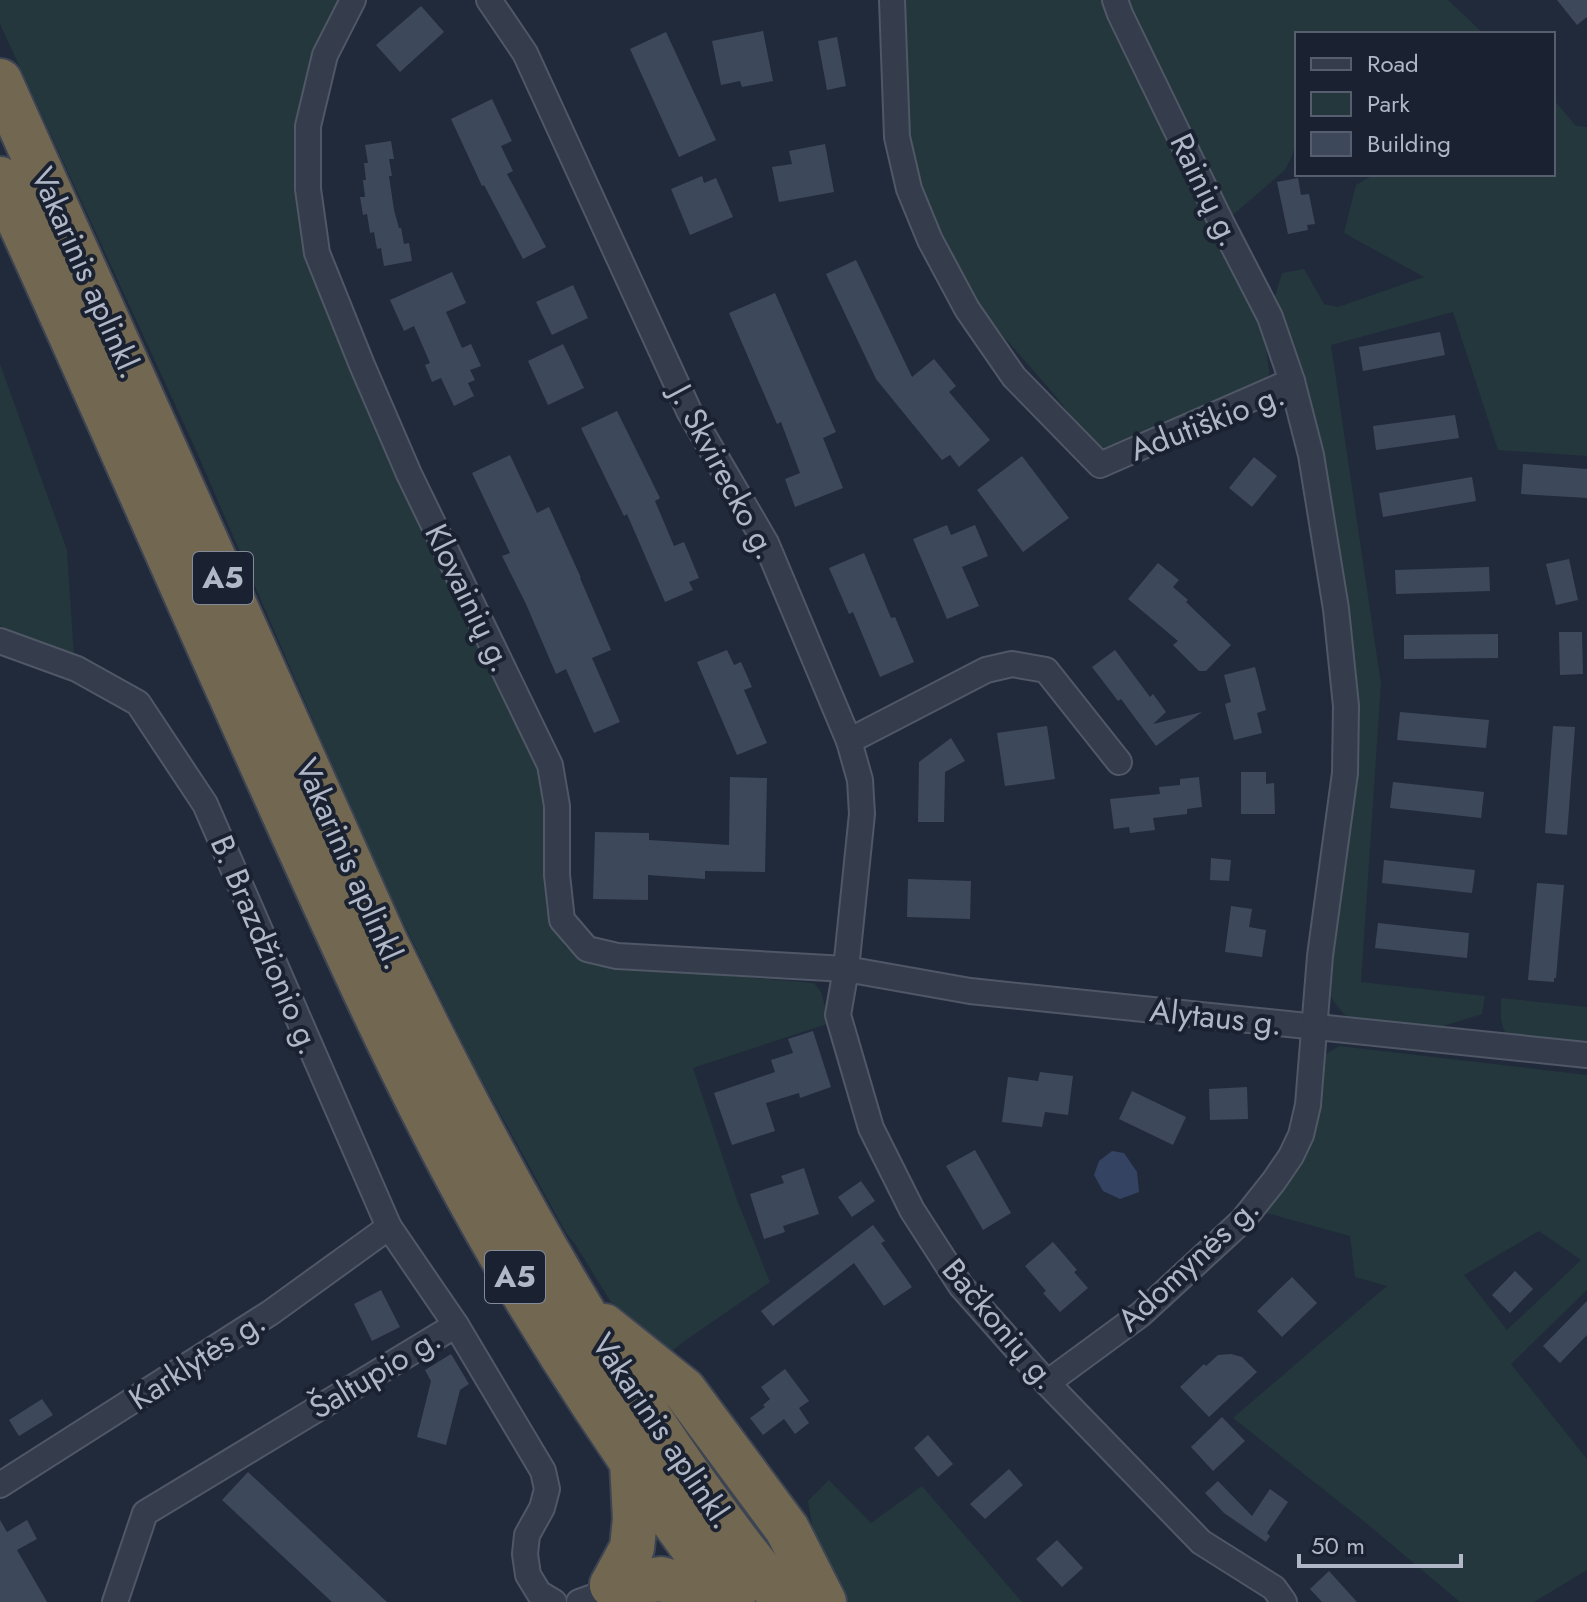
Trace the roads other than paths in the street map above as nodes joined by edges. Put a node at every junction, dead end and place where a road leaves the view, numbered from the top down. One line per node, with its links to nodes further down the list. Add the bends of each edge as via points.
1 (353, 0): 11 (street, Klovainių g., via 325,55 308,126 308,189 317,253 409,474 550,765 562,920 587,949 617,956)
2 (489, 0): 9 (street, J. Skvirecko g., via 525,53 689,411 766,543)
3 (892, 0): 7 (street, Adutiškio g., via 897,137 909,189 930,240 967,309 1014,377 1100,465)
4 (1115, 0): 7 (street, Rainių g., via 1270,317)
5 (0, 81): 15 (highway, Vakarinis aplinkl. / A5, via 385,941 511,1190)
6 (0, 179): 18 (highway, Vakarinis aplinkl. / A5, via 409,1086 512,1273)
7 (1292, 381): 12 (street, Adutiškio g., via 1319,501 1346,706 1345,773)
8 (0, 641): 14 (street, B. Brazdžionio g., via 77,669 138,703 205,804)
9 (849, 741): 10 (street, via 986,670 1012,664 1046,670); 11 (street, J. Skvirecko g., via 862,814)
10 (1119, 762)
11 (846, 969): 12 (street, Alytaus g., via 970,991); 17 (street, Bačkonių g., via 838,1015 871,1128 912,1210 961,1286)
12 (1315, 1028): 13 (street, Alytaus g.); 17 (street, Adomynės g., via 1301,1135 1274,1181 1243,1220 1153,1304)
13 (1587, 1055)
14 (389, 1227): 16 (street, B. Brazdžionio g.); 19 (street, Karklytės g., via 270,1313)
15 (581, 1309): 25 (highway, Vakarinis aplinkl. / A5, via 694,1480); 26 (highway, via 684,1390 787,1529)
16 (456, 1325): 21 (street, Šaltupio g., via 145,1513); 22 (street, Šaltupio g., via 543,1471 547,1489 527,1535 525,1554 528,1575 539,1593)
17 (1047, 1383): 27 (street, Bačkonių g., via 1201,1542 1274,1588)
18 (632, 1461): 20 (highway, via 632,1548); 24 (highway, Vakarinis aplinkl. / A5)
19 (0, 1485)
20 (595, 1593): 23 (highway, via 661,1579)
21 (115, 1602)
22 (554, 1602)
23 (723, 1602)
24 (733, 1602)
25 (785, 1602)
26 (824, 1602)
27 (1284, 1602)

